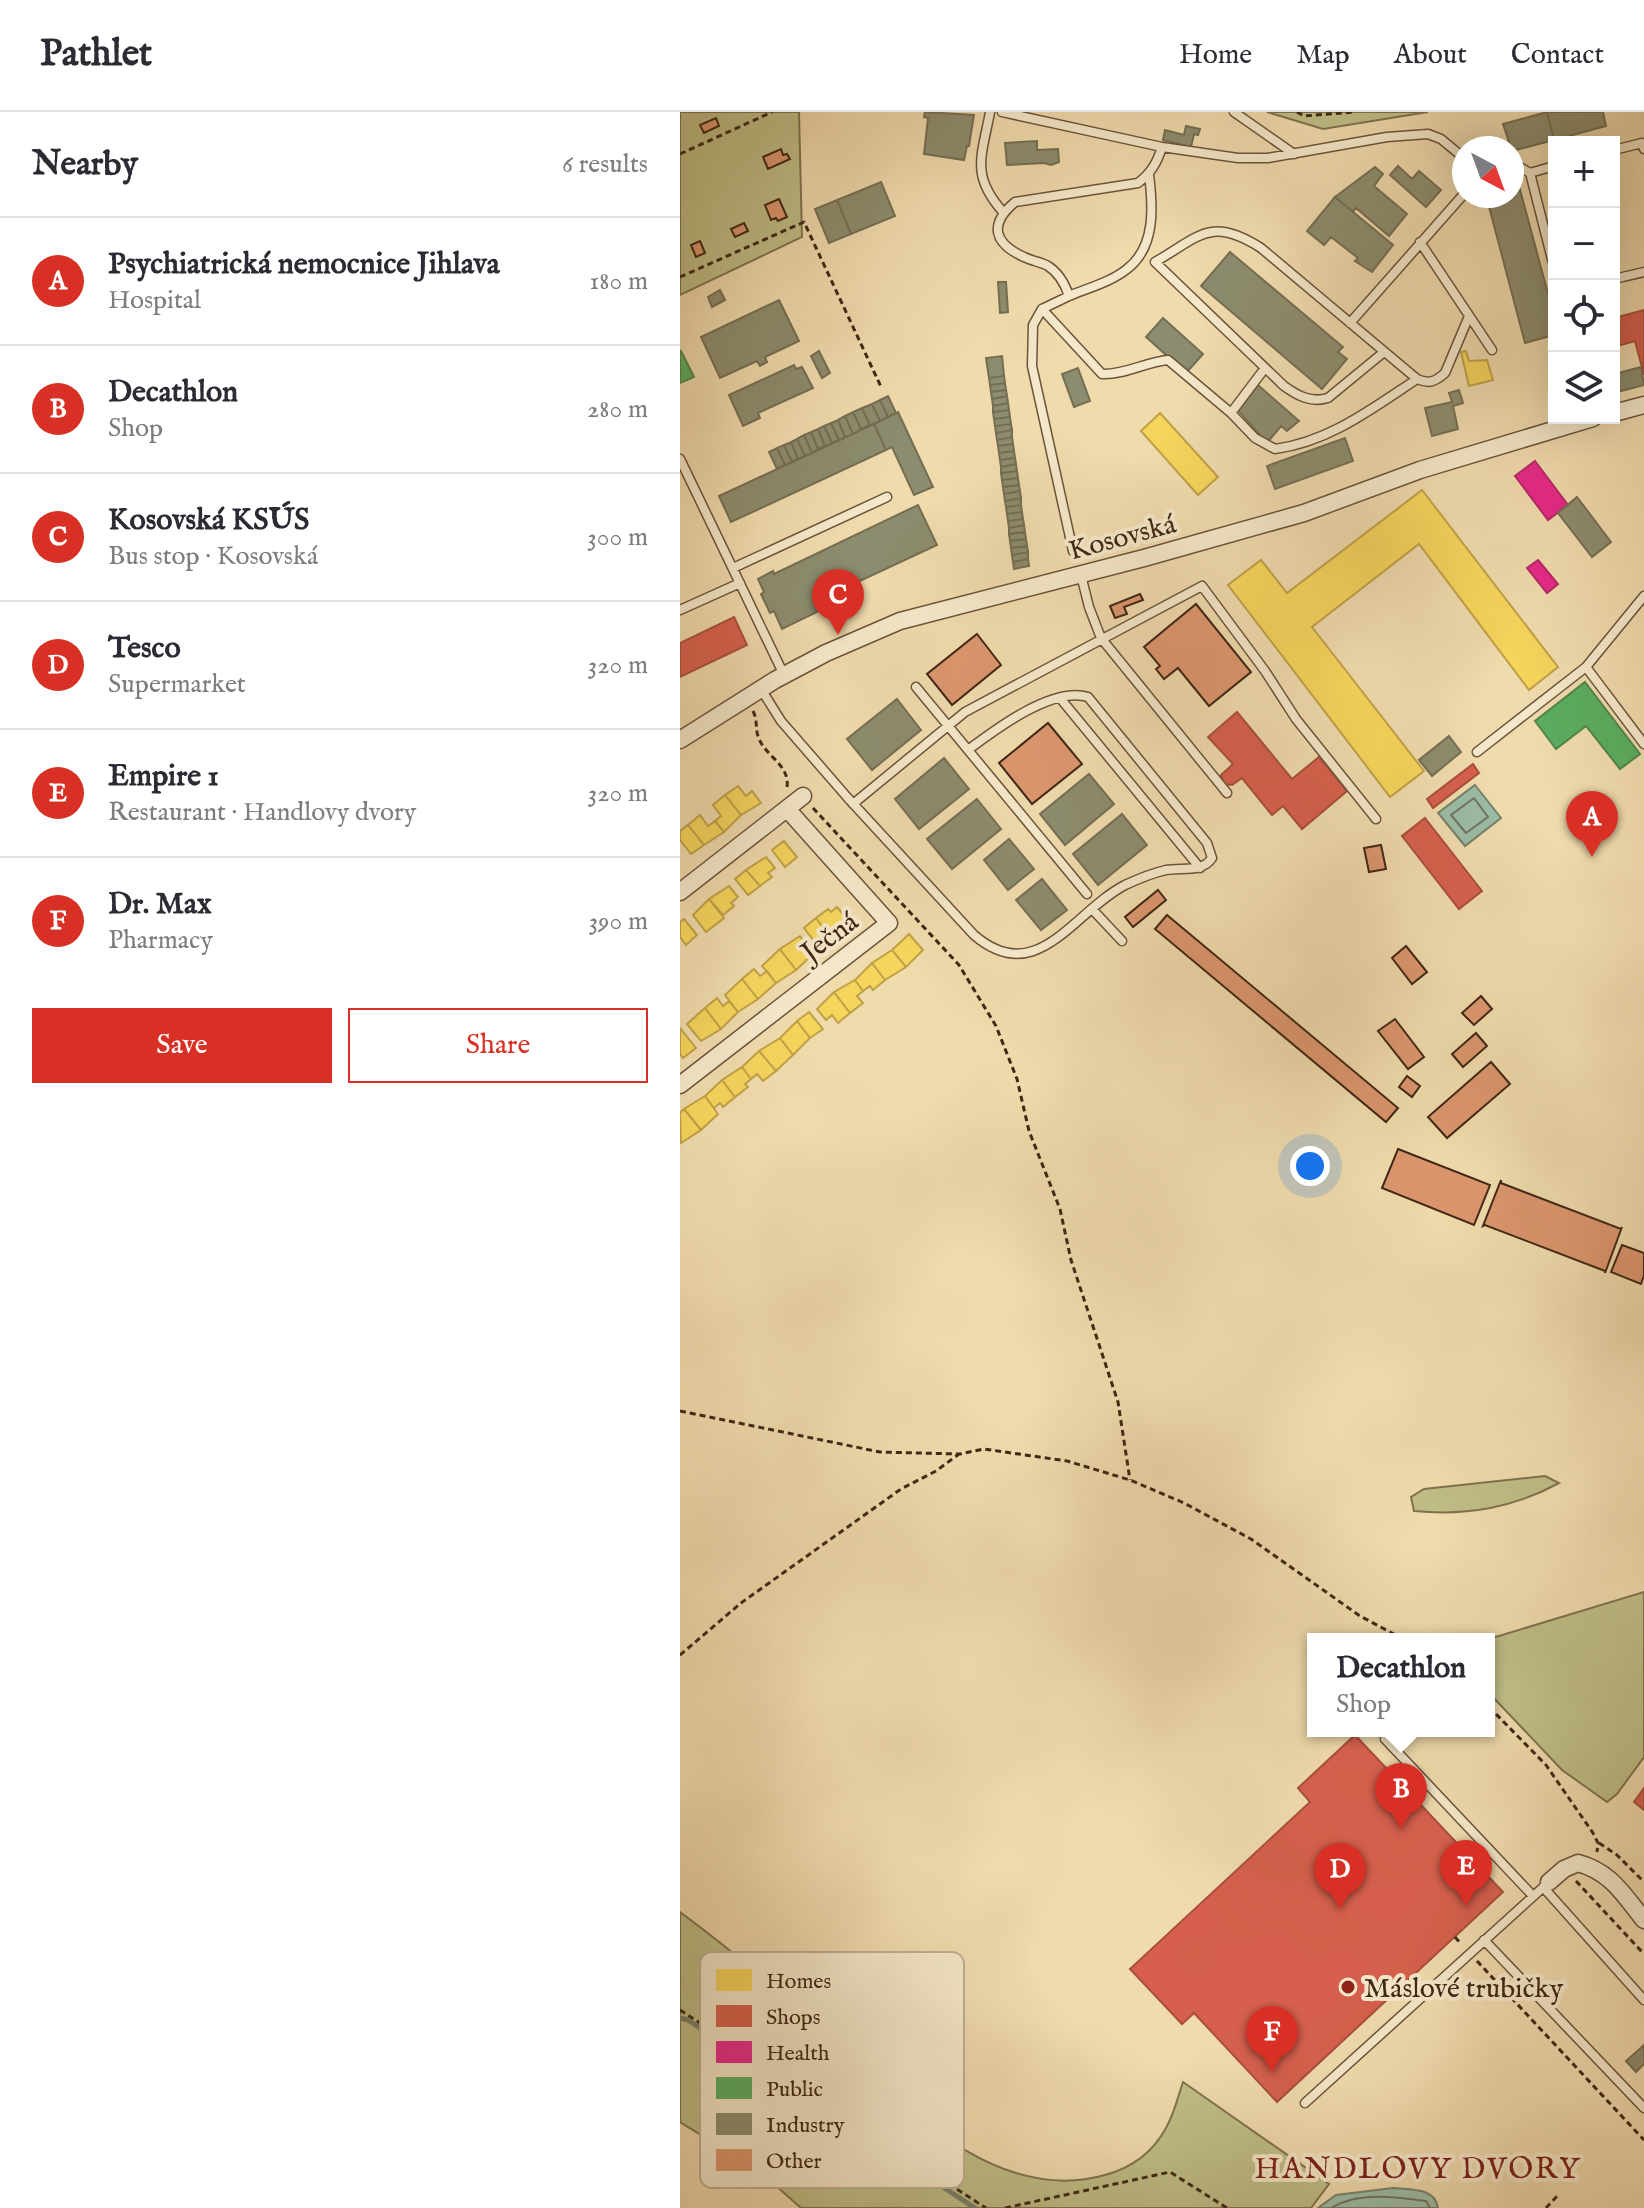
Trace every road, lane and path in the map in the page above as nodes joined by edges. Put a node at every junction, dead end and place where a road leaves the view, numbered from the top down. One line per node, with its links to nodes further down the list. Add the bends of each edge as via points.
1 (772, 112): 11 (path)
2 (990, 112): 18 (lane, via 980,171 989,196)
3 (1002, 112): 7 (lane)
4 (1234, 112): 12 (lane)
5 (1297, 112): 6 (path)
6 (1355, 112)
7 (1162, 147): 12 (lane, via 1238,158); 16 (lane)
8 (1452, 148): 12 (lane, via 1428,134)
9 (1620, 148): 10 (lane, via 1642,143)
10 (1644, 149)
11 (680, 154)
12 (1294, 154)
13 (1548, 168): 15 (lane)
14 (1524, 170): 15 (lane)
15 (1530, 173): 20 (lane)
16 (1149, 175): 18 (lane, via 1127,186 1015,202); 24 (lane, via 1153,208 1136,261)
17 (1452, 207): 19 (lane)
18 (1003, 212): 24 (lane, via 998,234 1006,245 1051,268)
19 (1420, 242): 26 (lane); 27 (lane)
20 (1548, 244)
21 (1644, 272): 23 (lane)
22 (680, 277): 32 (path, via 804,222)
23 (1620, 278)
24 (1069, 296): 25 (lane)
25 (1042, 309): 35 (lane, via 1102,374 1168,360); 39 (lane, via 1033,325 1032,366)
26 (1469, 316): 28 (lane); 31 (lane, via 1445,373 1426,383)
27 (1350, 323): 29 (lane); 30 (lane, via 1240,235 1211,230 1155,262)
28 (1492, 350)
29 (1384, 352): 30 (lane, via 1318,401 1298,395); 31 (lane)
30 (1265, 368): 35 (lane)
31 (1417, 379): 35 (lane, via 1349,423 1291,447 1267,447)
32 (882, 389)
33 (1644, 405): 34 (street)
34 (1620, 411)
35 (1231, 413)
36 (1573, 424): 41 (street, Kosovská, via 1420,470 1304,513)
37 (680, 459): 40 (lane)
38 (887, 497): 40 (lane)
39 (1073, 551)
40 (733, 568): 42 (lane)
41 (1081, 574): 45 (lane); 47 (street, Kosovská, via 900,621)
42 (740, 583): 44 (lane); 47 (lane)
43 (1644, 596): 46 (lane)
44 (680, 610)
45 (1101, 638): 52 (lane); 57 (lane); 61 (lane, via 1202,586 1296,719)
46 (1586, 667): 54 (lane); 56 (lane)
47 (784, 675): 49 (street, Kosovská)
48 (916, 687): 52 (lane)
49 (760, 688): 53 (street, Kosovská); 59 (lane, via 781,721)
50 (1060, 698): 55 (lane, via 1013,716); 62 (lane); 62 (lane, via 1088,697 1207,843 1212,858)
51 (754, 704): 60 (path, via 758,737 788,778)
52 (948, 724): 55 (lane); 59 (lane)
53 (680, 740)
54 (1644, 744)
55 (968, 750): 64 (lane)
56 (1477, 752)
57 (1227, 793)
58 (803, 796): 60 (street); 70 (path, via 959,965 996,1026 1060,1209 1071,1260 1118,1402)
59 (853, 804): 65 (lane, via 974,935 1003,954 1045,947)
60 (788, 810): 63 (street); 67 (street, Ječná, via 889,923)
61 (1376, 819)
62 (1200, 868): 65 (lane, via 1143,877)
63 (680, 892)
64 (1087, 894)
65 (1092, 909): 66 (lane)
66 (1122, 941)
67 (680, 1085)
68 (680, 1411): 69 (path, via 880,1452)
69 (960, 1454): 70 (path, via 984,1449 1012,1452); 72 (path, via 901,1489 741,1603)
70 (1130, 1480): 71 (path, via 1251,1539)
71 (1392, 1633)
72 (680, 1655)
73 (1495, 1713): 75 (path, via 1546,1765)
74 (1385, 1739): 80 (lane)
75 (1598, 1843): 76 (path); 78 (path)
76 (1594, 1867): 77 (street, via 1578,1863); 81 (street, via 1608,1876)
77 (1564, 1869): 79 (street); 85 (path)
78 (1644, 1882)
79 (1546, 1884): 80 (lane); 86 (lane)
80 (1533, 1896): 83 (lane)
81 (1644, 1920)
82 (1455, 1937): 84 (path)
83 (1484, 1940): 84 (lane); 90 (lane)
84 (1470, 1954): 89 (lane); 91 (path)
85 (1644, 1954)
86 (1644, 2000)
87 (680, 2010): 88 (path)
88 (700, 2023)
89 (1305, 2103)
90 (1644, 2108)
91 (1644, 2140)
92 (955, 2188): 94 (path)
93 (1559, 2194): 97 (path)
94 (986, 2208)
95 (1005, 2208): 96 (path, via 1170,2172)
96 (1227, 2208)
97 (1546, 2208)

